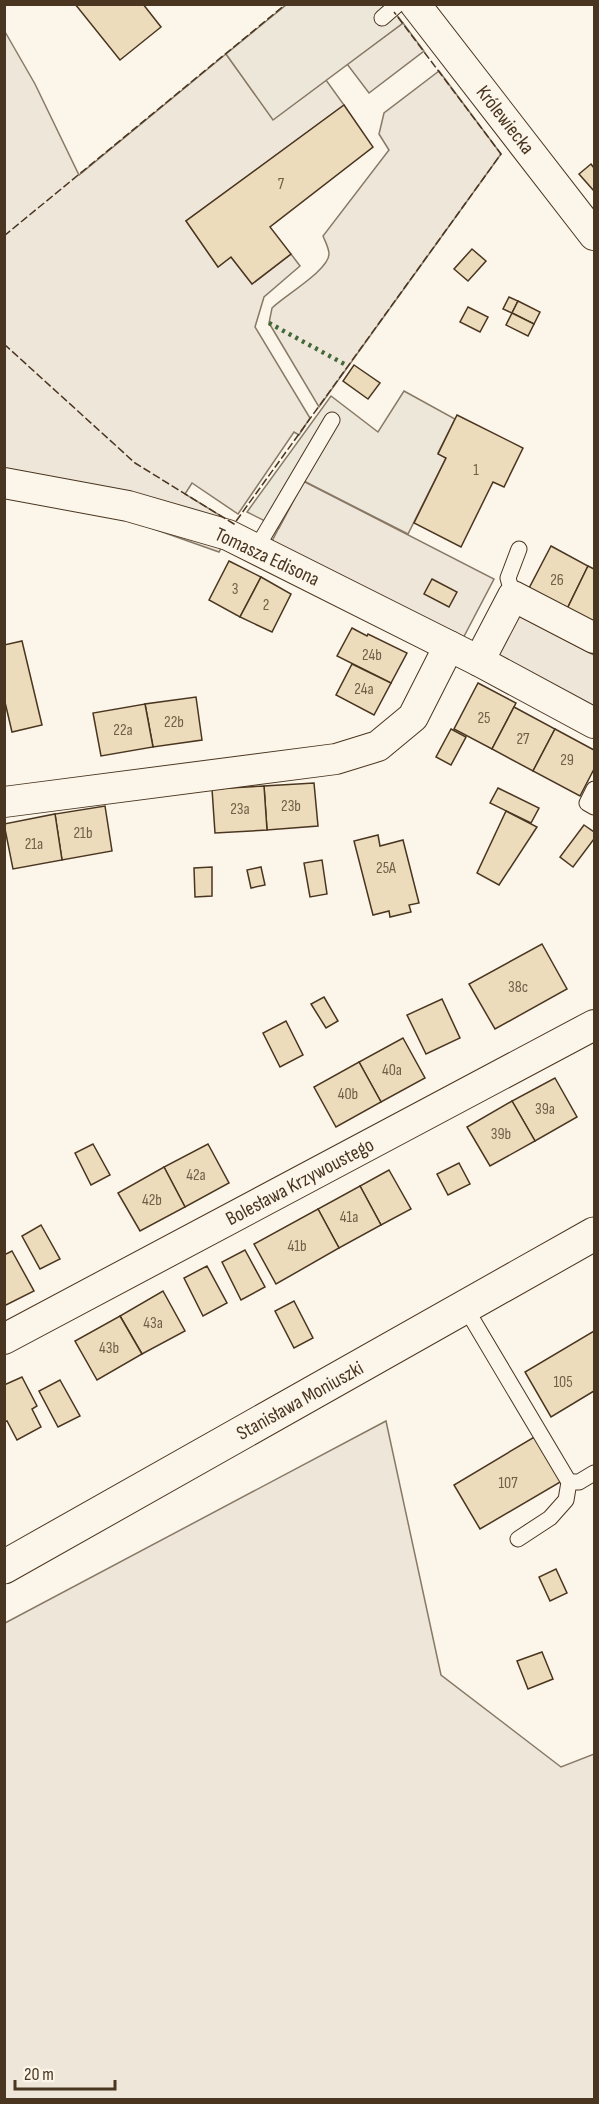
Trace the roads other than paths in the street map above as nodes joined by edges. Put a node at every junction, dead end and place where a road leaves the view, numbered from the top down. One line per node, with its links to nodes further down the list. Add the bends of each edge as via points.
1 (399, 4): 3 (lane)
2 (414, 4): 4 (street, Królewiecka)
3 (382, 18)
4 (594, 235)
5 (332, 420): 7 (lane)
6 (4, 483): 7 (street, Tomasza Edisona, via 128,506 228,535)
7 (256, 549): 11 (street, Tomasza Edisona)
8 (519, 549): 9 (lane, via 508,578)
9 (513, 596): 10 (street); 12 (street)
10 (594, 638)
11 (449, 646): 12 (street); 15 (street, via 413,717 378,746 336,759)
12 (479, 661): 13 (street)
13 (594, 723)
14 (594, 789): 16 (lane, via 587,803)
15 (4, 802)
16 (594, 807)
17 (594, 1025): 20 (street, Bolesława Krzywoustego)
18 (594, 1234): 19 (street, Stanisława Moniuszki)
19 (465, 1307): 22 (lane); 24 (street, Stanisława Moniuszki)
20 (4, 1339)
21 (594, 1473): 22 (lane, via 579,1482)
22 (569, 1482): 23 (lane, via 566,1500 550,1518)
23 (518, 1539)
24 (4, 1567)

